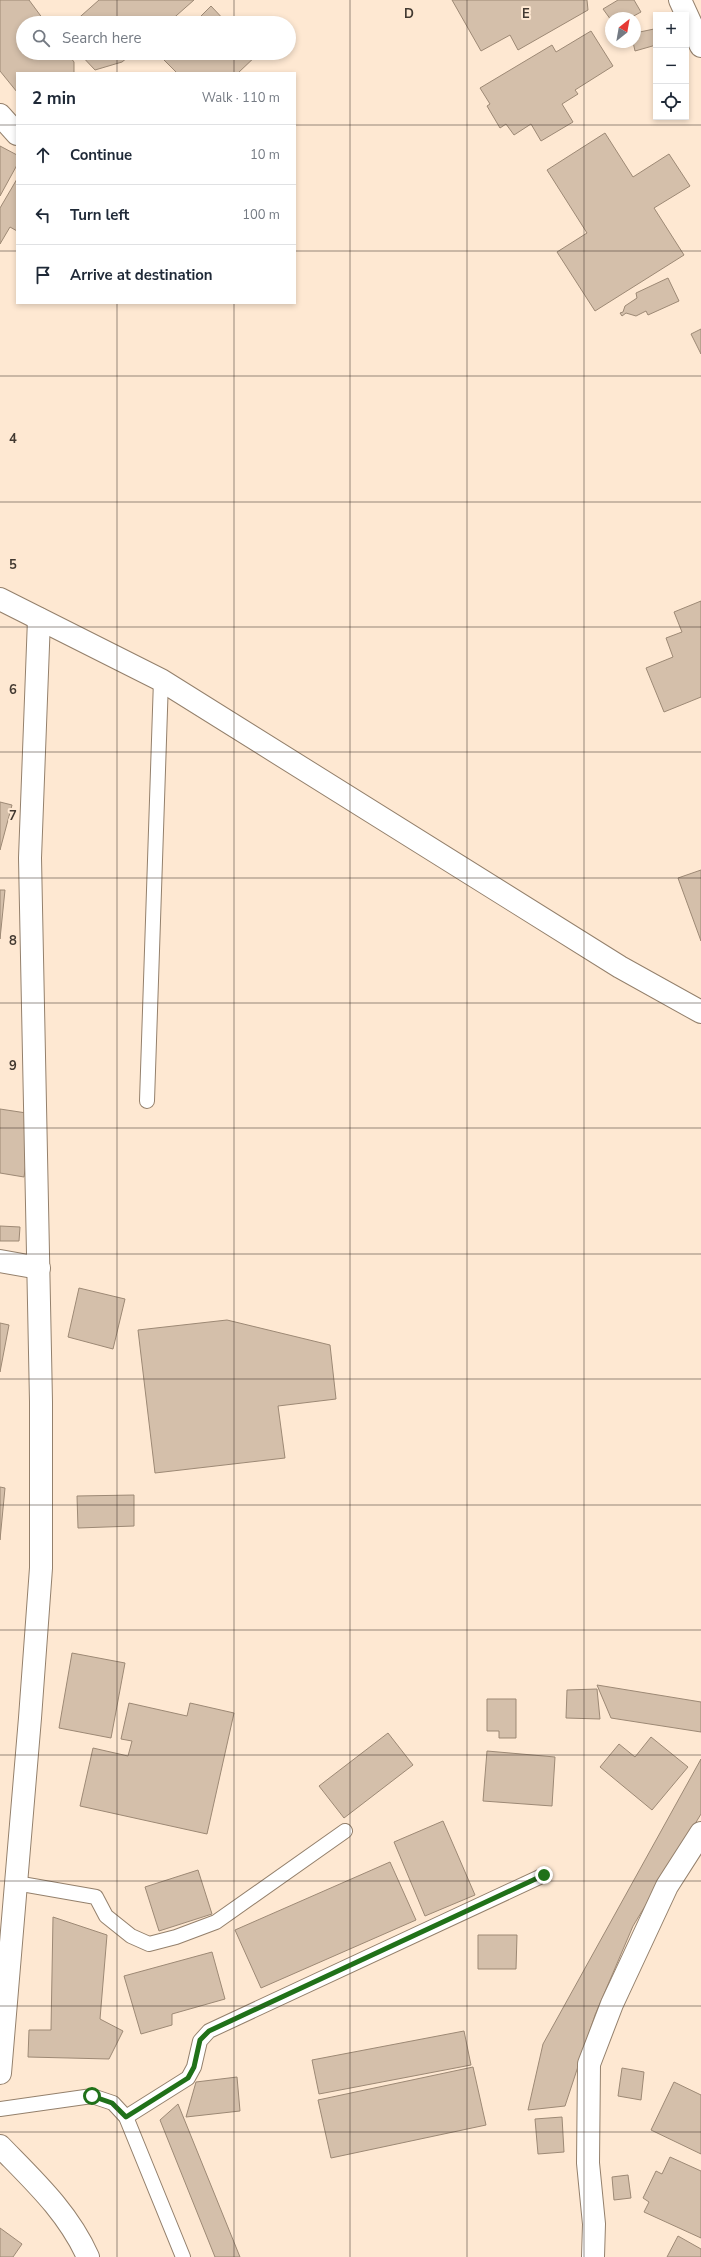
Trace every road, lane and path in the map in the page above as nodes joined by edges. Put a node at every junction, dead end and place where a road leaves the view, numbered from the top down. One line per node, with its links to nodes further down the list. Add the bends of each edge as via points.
1 (680, 0): 2 (street)
2 (701, 46)
3 (0, 115): 4 (street)
4 (16, 133)
5 (0, 600): 6 (street)
6 (39, 619): 7 (street); 11 (street, via 30,858)
7 (161, 680): 8 (street, via 620,967); 9 (lane)
8 (701, 1012)
9 (147, 1101)
10 (0, 1261): 11 (street)
11 (39, 1268): 15 (street, via 41,1568)
12 (345, 1831): 15 (lane, via 216,1922 149,1944 118,1927 106,1916 96,1897)
13 (701, 1833): 22 (street, via 667,1886 612,2004 589,2064 588,2163 594,2224)
14 (544, 1875): 18 (lane, via 209,2031 200,2040 194,2067 188,2078)
15 (16, 1883): 16 (street)
16 (0, 2073)
17 (0, 2109): 18 (lane, via 92,2096 112,2103)
18 (126, 2117): 21 (lane)
19 (0, 2146): 20 (street, via 57,2204)
20 (88, 2257)
21 (183, 2257)
22 (593, 2257)

